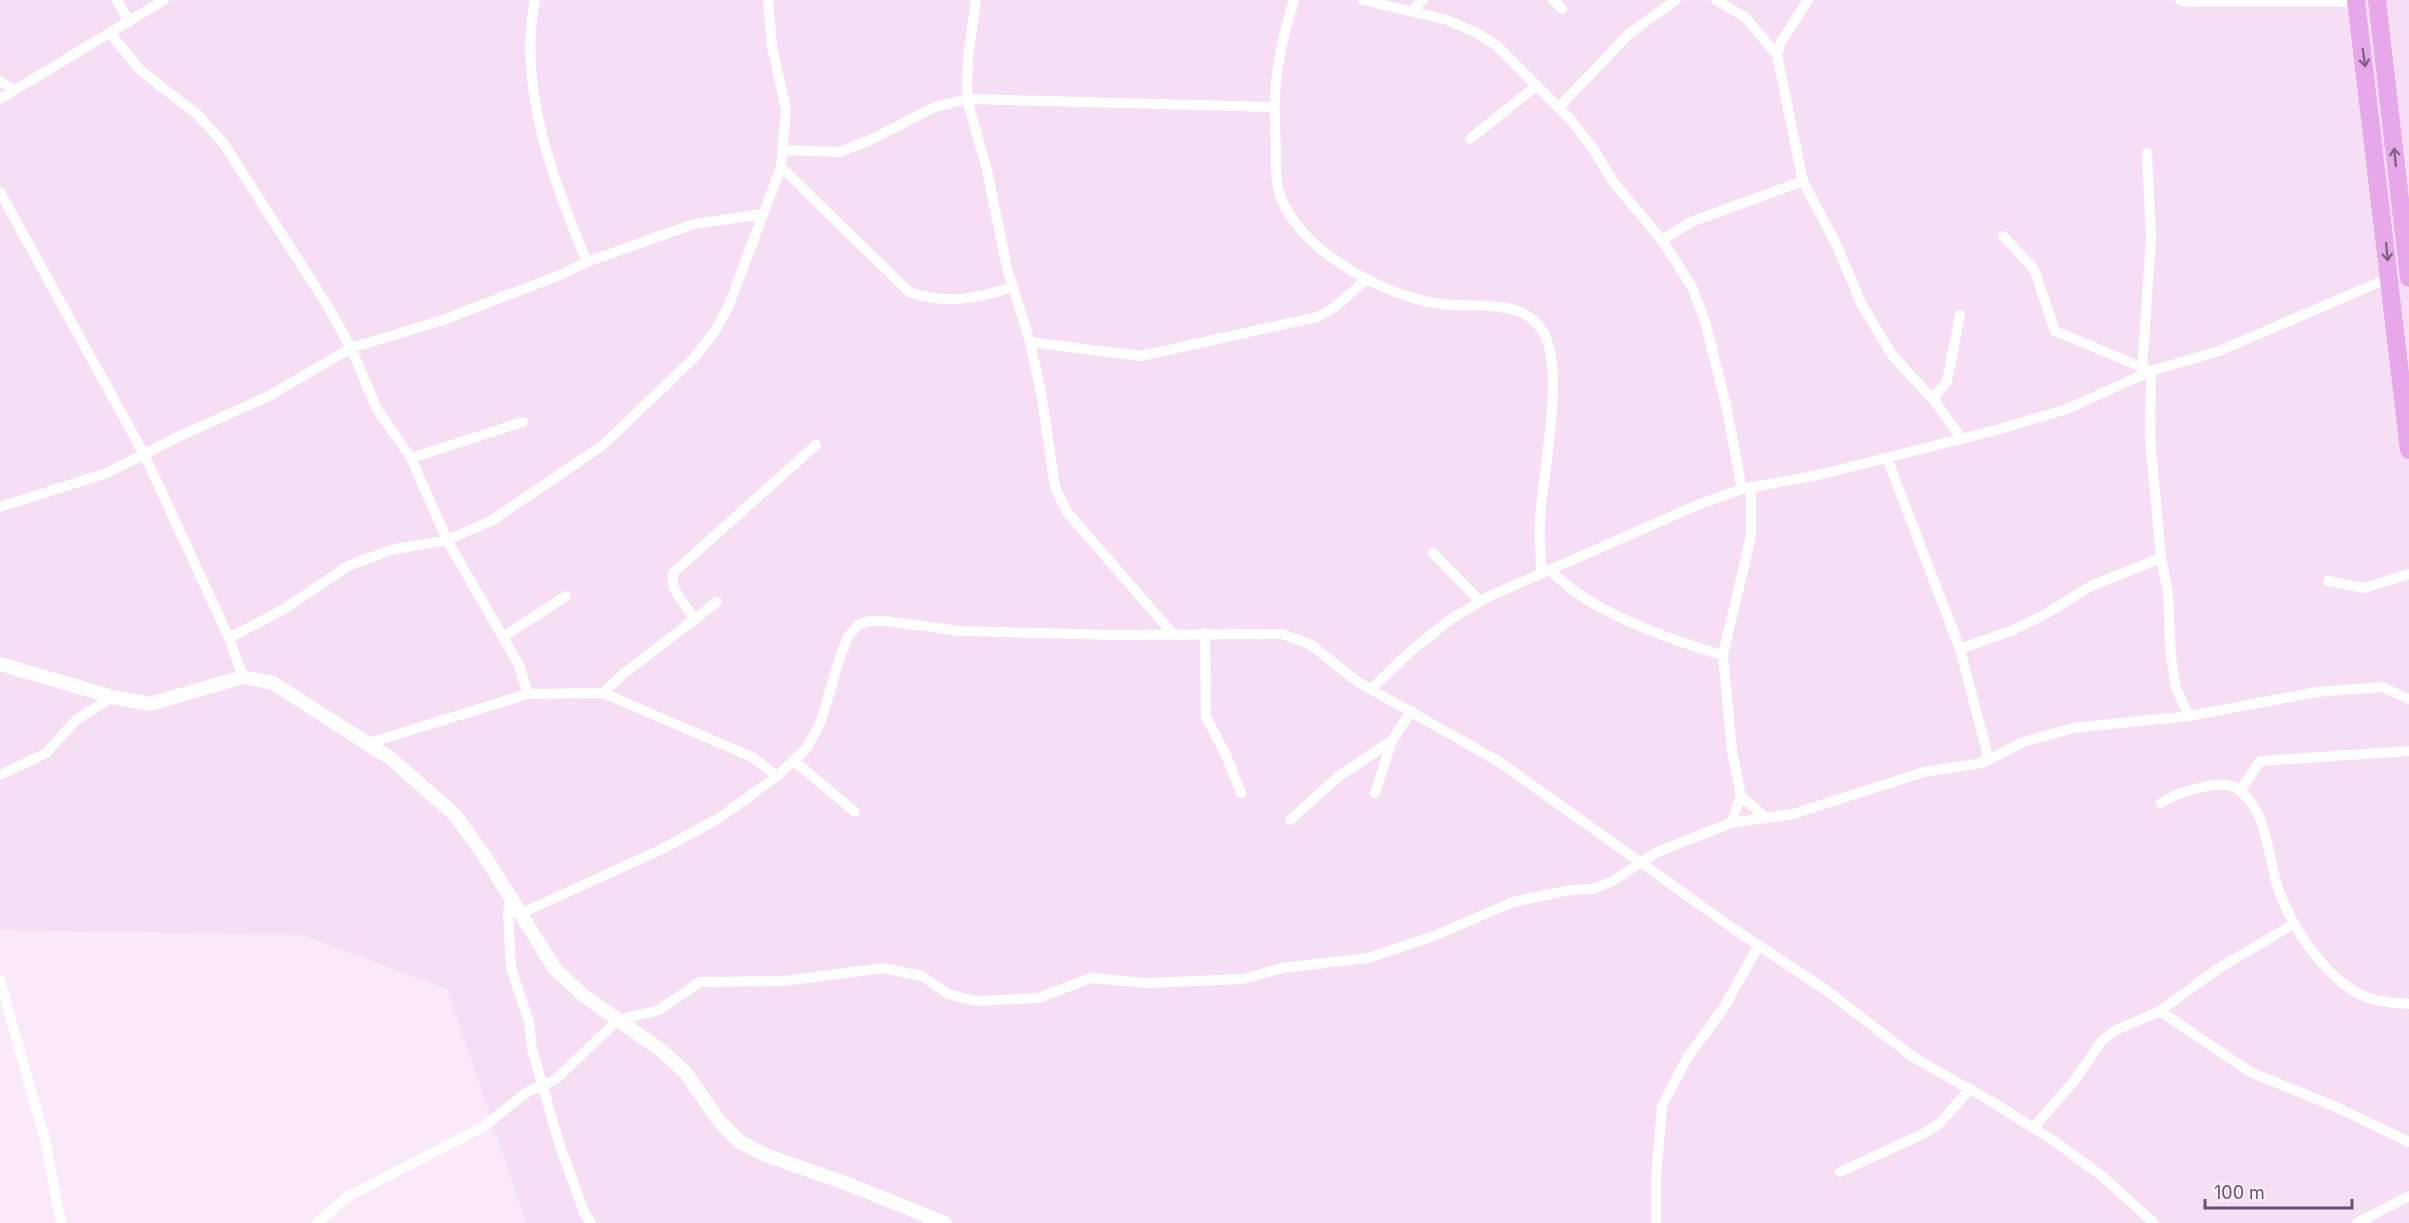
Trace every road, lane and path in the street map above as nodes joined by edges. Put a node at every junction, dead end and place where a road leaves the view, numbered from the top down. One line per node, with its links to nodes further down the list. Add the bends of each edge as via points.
1 (117, 0): 18 (street)
2 (164, 0): 18 (street)
3 (535, 0): 37 (street, via 530,27 532,71 544,143)
4 (768, 0): 29 (street, via 772,46 786,110)
5 (976, 0): 25 (street)
6 (1294, 0): 26 (street, via 1275,71)
7 (1363, 0): 17 (street)
8 (1423, 0): 17 (street)
9 (1553, 0): 16 (street)
10 (1676, 0): 27 (street, via 1630,33)
11 (1716, 0): 20 (street, via 1745,17)
12 (1808, 0): 20 (street)
13 (2180, 0): 15 (street)
14 (2378, 0): 39 (highway, one-way to 14)
15 (2356, 1): 38 (highway, one-way to 38)
16 (1562, 9)
17 (1411, 11): 22 (street, via 1475,32 1496,45)
18 (129, 22): 19 (street)
19 (110, 33): 23 (street); 44 (street, via 140,69 198,115 224,144)
20 (1777, 55): 32 (street)
21 (0, 81): 23 (street)
22 (1535, 87): 27 (street); 28 (street)
23 (13, 90): 24 (street)
24 (0, 99)
25 (967, 99): 26 (street); 29 (street, via 935,107 839,152); 41 (street)
26 (1273, 107): 40 (street, via 1278,188 1285,207 1317,245)
27 (1558, 108): 36 (street)
28 (1470, 139)
29 (784, 150): 31 (street)
30 (2147, 153): 45 (street, via 2151,237)
31 (782, 167): 34 (street); 41 (street, via 909,292 951,301 979,298)
32 (1803, 181): 36 (street, via 1719,210); 46 (street, via 1875,329 1892,355)
33 (0, 192): 51 (street)
34 (763, 214): 37 (street, via 694,224); 56 (street, via 729,305 717,330 694,358 603,445 491,521)
35 (2003, 236): 45 (street, via 2034,269 2055,331)
36 (1662, 240): 54 (street, via 1692,287 1705,321)
37 (586, 262): 44 (street, via 444,320)
38 (2389, 278): 45 (street, via 2219,351); 50 (highway)
39 (2409, 278)
40 (1366, 280): 43 (street, via 1317,317 1167,352 1123,355); 59 (street, via 1401,297 1513,308 1530,317 1542,330 1552,352 1552,402 1540,520)
41 (1013, 287): 43 (street)
42 (1960, 315): 46 (street, via 1947,381)
43 (1030, 342): 67 (street, via 1060,501)
44 (351, 348): 51 (street, via 269,396); 52 (street, via 377,409)
45 (2145, 371): 48 (street, via 2067,409); 58 (street)
46 (1933, 399): 48 (street)
47 (523, 422): 52 (street)
48 (1962, 438): 53 (street)
49 (816, 445): 65 (street, via 674,572 672,585)
50 (2409, 450)
51 (145, 456): 55 (street, via 107,474); 69 (street)
52 (411, 458): 56 (street)
53 (1887, 458): 54 (street); 70 (street)
54 (1746, 488): 59 (street); 71 (street, via 1751,536)
55 (0, 507)
56 (447, 540): 68 (street); 69 (street, via 391,550 348,566 286,608)
57 (1433, 553): 63 (street)
58 (2161, 558): 70 (street, via 2091,586 2013,630); 80 (street, via 2168,593 2170,657 2176,688)
59 (1546, 571): 63 (street); 71 (street, via 1588,602 1690,646)
60 (2409, 574): 61 (street, via 2364,588)
61 (2328, 581)
62 (566, 596): 68 (street)
63 (1480, 601): 74 (street, via 1412,650)
64 (717, 602): 65 (street)
65 (694, 618): 75 (street)
66 (1205, 633): 67 (street); 74 (street, via 1282,634 1298,638); 89 (street, via 1206,717)
67 (1173, 634): 84 (street, via 960,631 870,621 858,625 848,637 821,721 807,748)
68 (503, 637): 76 (street, via 519,665)
69 (229, 638): 73 (street)
70 (1960, 649): 85 (street, via 1988,748)
71 (1723, 655): 91 (street, via 1732,751)
72 (0, 664): 77 (street)
73 (243, 677): 77 (street, via 150,704); 82 (street, via 273,683)
74 (1372, 688): 79 (street)
75 (603, 693): 76 (street); 87 (street, via 752,757)
76 (528, 694): 82 (street)
77 (113, 697): 86 (street, via 76,720 46,753)
78 (2409, 699): 80 (street, via 2382,687 2317,692)
79 (1411, 711): 81 (street); 97 (street, via 1498,761)
80 (2189, 717): 85 (street, via 2073,728 2023,742)
81 (1392, 741): 90 (street); 95 (street, via 1339,776)
82 (369, 743): 98 (street, via 454,814)
83 (2409, 751): 88 (street, via 2260,761)
84 (794, 761): 87 (street); 93 (street)
85 (1982, 763): 94 (street, via 1924,772 1793,814)
86 (0, 775)
87 (777, 776): 99 (street, via 718,819)
88 (2240, 791): 92 (street, via 2229,786 2215,787 2174,794); 100 (street, via 2256,810 2279,891)
89 (1241, 793)
90 (1375, 793)
91 (1741, 796): 94 (street); 96 (street)
92 (2162, 803)
93 (855, 812)
94 (1765, 817): 96 (street)
95 (1290, 820)
96 (1731, 823): 97 (street)
97 (1639, 861): 101 (street); 105 (street, via 1602,886 1513,902 1434,936 1368,958 1282,968 1243,979 1147,983 1090,978 1038,998 975,1001 948,994 922,976 883,968 784,981 700,982 659,1010)
98 (511, 896): 99 (street); 106 (street, via 511,968 529,1022)
99 (522, 913): 105 (street, via 555,969)
100 (2294, 924): 103 (street, via 2326,969 2355,992 2372,999); 104 (street, via 2219,968)
101 (1759, 945): 107 (street, via 1826,990 1913,1057); 116 (street, via 1723,1009 1687,1058 1662,1106)
102 (0, 980): 112 (street, via 45,1140)
103 (2409, 1004)
104 (2160, 1011): 108 (street, via 2114,1031 2101,1042 2075,1080); 109 (street, via 2250,1072)
105 (618, 1020): 106 (street, via 555,1080); 115 (street, via 686,1073 719,1121 740,1142)
106 (543, 1086): 113 (street, via 511,1102 483,1127 347,1197); 114 (street, via 573,1185)
107 (1970, 1089): 108 (street); 110 (street, via 1939,1124)
108 (2032, 1128): 117 (street, via 2102,1176)
109 (2409, 1142)
110 (1840, 1172)
111 (2409, 1196): 118 (street)
112 (61, 1223)
113 (317, 1223)
114 (591, 1223)
115 (945, 1223)
116 (1656, 1223)
117 (2154, 1223)
118 (2357, 1223)

